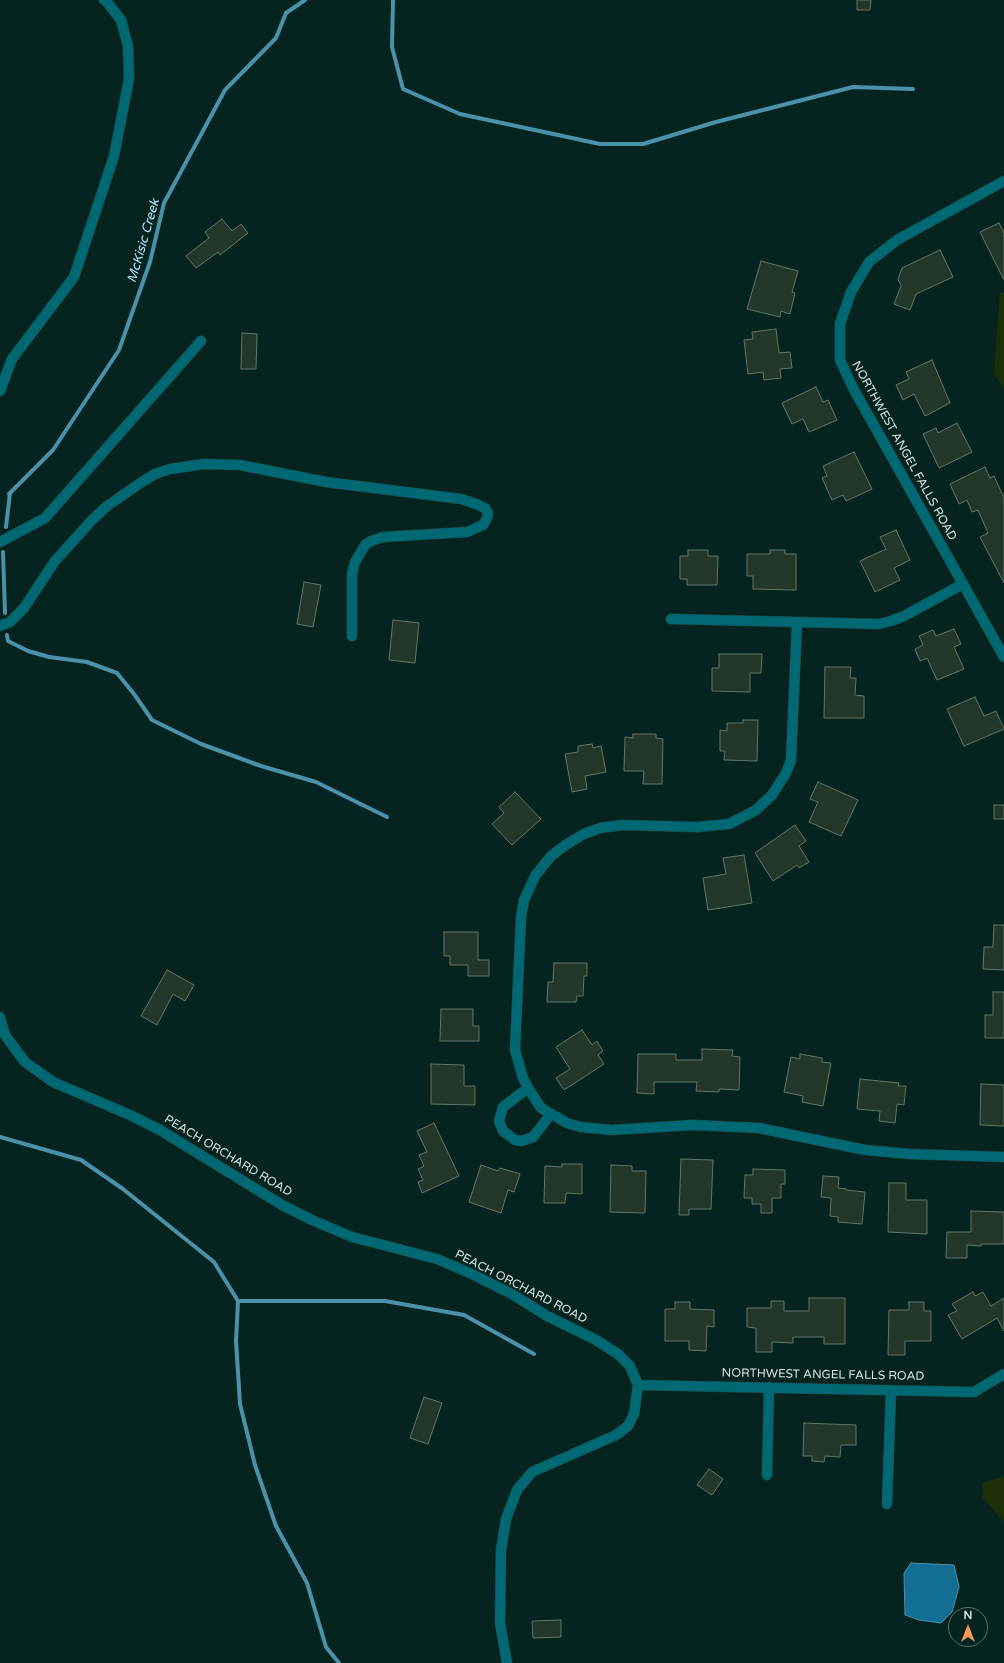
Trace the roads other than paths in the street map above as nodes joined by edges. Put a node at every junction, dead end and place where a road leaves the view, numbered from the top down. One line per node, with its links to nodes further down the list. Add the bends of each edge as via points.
1 (104, 0): 4 (street, via 121,20 128,46 128,79 114,156 74,278 12,359)
2 (1004, 181): 6 (street, NORTHWEST ANGEL FALLS ROAD, via 897,240 869,262 851,292 840,324 840,360 853,388)
3 (201, 341): 5 (street, via 45,518)
4 (0, 391)
5 (0, 542)
6 (963, 584): 8 (street, via 891,621 879,624); 11 (street, NORTHWEST ANGEL FALLS ROAD)
7 (671, 619): 8 (street)
8 (797, 623): 13 (street, via 791,760 772,795 756,810 729,824 697,827 622,825 600,828 567,844 551,856 535,876 524,900 520,917 515,1050)
9 (0, 626): 10 (street, via 10,622 24,608 51,567 107,506 155,474 170,470 204,464 240,465 326,482 461,499 485,508 488,513 483,525 467,532 383,537 371,540 365,545 355,562 352,574)
10 (352, 636)
11 (1004, 657)
12 (0, 1017): 17 (street, PEACH ORCHARD ROAD, via 5,1035 25,1062 53,1082 160,1130 263,1194 314,1221 352,1237 437,1259 512,1294 618,1354 630,1366)
13 (528, 1088): 14 (street, via 541,1108); 14 (street, via 503,1107 499,1121 503,1131 515,1140 522,1141 533,1137)
14 (551, 1114): 15 (street, via 581,1127 611,1130 693,1125 759,1128 865,1150)
15 (1004, 1157)
16 (1004, 1374): 19 (street, NORTHWEST ANGEL FALLS ROAD, via 974,1392)
17 (638, 1384): 18 (street, NORTHWEST ANGEL FALLS ROAD); 22 (street, via 634,1414 628,1426 616,1435 532,1472 517,1490 506,1519 501,1550 500,1623)
18 (769, 1387): 19 (street, NORTHWEST ANGEL FALLS ROAD); 20 (street)
19 (891, 1390): 21 (street)
20 (767, 1475)
21 (886, 1504)
22 (507, 1663)

